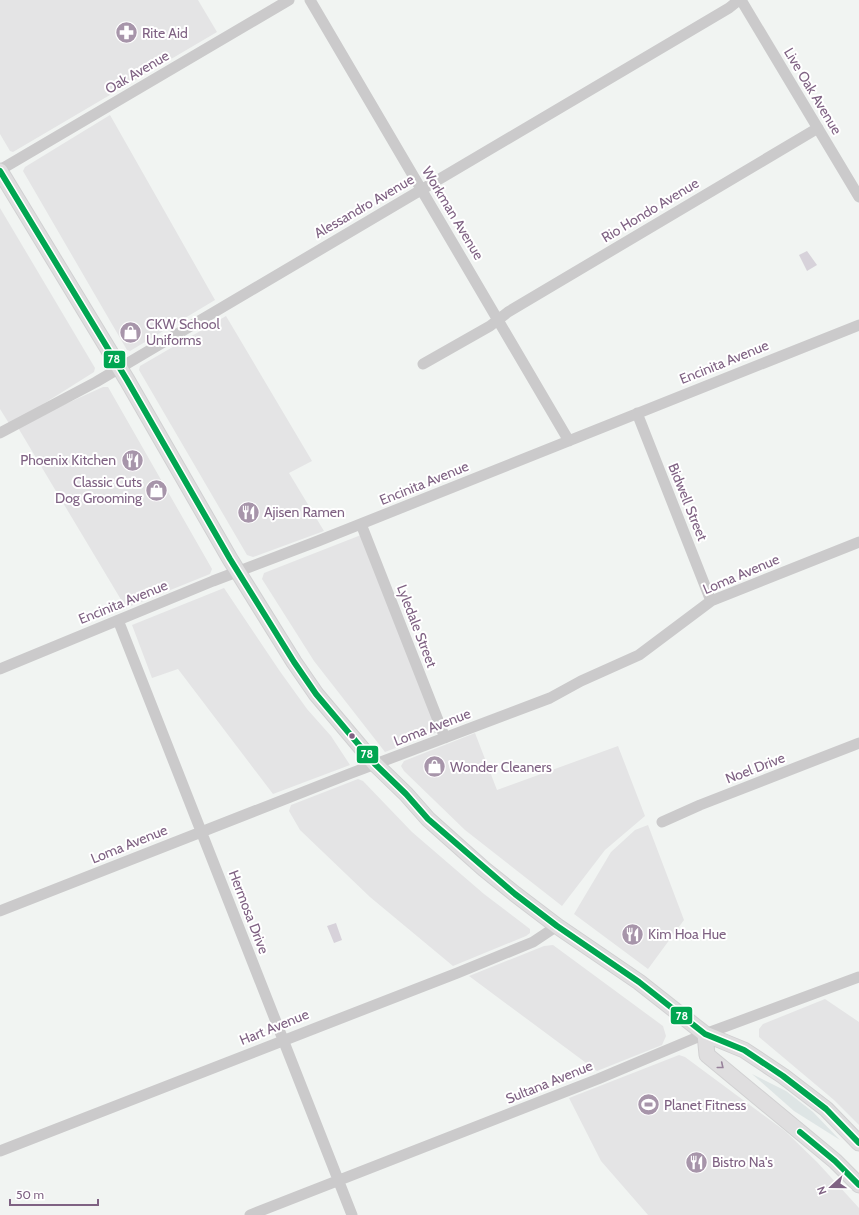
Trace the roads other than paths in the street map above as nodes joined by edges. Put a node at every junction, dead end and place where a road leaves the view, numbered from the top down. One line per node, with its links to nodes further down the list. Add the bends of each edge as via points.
1 (289, 0): 5 (street, Oak Avenue)
2 (310, 0): 6 (street, Workman Avenue)
3 (740, 0): 4 (street, Live Oak Avenue); 6 (street, Alessandro Avenue)
4 (818, 128): 7 (street, Live Oak Avenue); 8 (street, Rio Hondo Avenue)
5 (0, 170): 11 (main road)
6 (421, 190): 8 (street, Workman Avenue); 11 (street, Alessandro Avenue)
7 (859, 197)
8 (498, 318): 10 (street, Rio Hondo Avenue, via 484,329); 14 (street, Workman Avenue)
9 (859, 325): 12 (street, Encinita Avenue)
10 (423, 364)
11 (119, 367): 13 (street, Alessandro Avenue); 17 (main road)
12 (637, 413): 14 (street, Encinita Avenue); 18 (street, Bidwell Street)
13 (0, 433)
14 (569, 441): 15 (street, Encinita Avenue)
15 (361, 524): 17 (street, Encinita Avenue); 21 (street, Lyledale Street)
16 (859, 542): 18 (street, Loma Avenue)
17 (238, 573): 19 (street, Encinita Avenue); 23 (main road, via 316,694)
18 (711, 601): 21 (street, Loma Avenue, via 639,655 550,698)
19 (118, 620): 20 (street, Encinita Avenue); 25 (street, Hermosa Drive)
20 (0, 669)
21 (445, 738): 23 (street, Loma Avenue)
22 (859, 743): 24 (street, Noel Drive)
23 (375, 764): 25 (street, Loma Avenue); 27 (main road, via 428,819 484,870)
24 (662, 822)
25 (202, 832): 26 (street, Loma Avenue); 30 (street, Hermosa Drive)
26 (0, 911)
27 (557, 926): 29 (main road, via 639,982); 30 (street, Hart Avenue, via 533,942)
28 (859, 977): 29 (street, Sultana Avenue)
29 (705, 1034): 31 (main road, via 744,1050 783,1076 826,1109); 33 (street, Sultana Avenue, via 598,1079); 34 (main road, one-way to 34, via 707,1055 835,1160)
30 (283, 1039): 32 (street, Hart Avenue); 33 (street, Hermosa Drive)
31 (859, 1144)
32 (0, 1151)
33 (338, 1180): 35 (street, Sultana Avenue); 36 (street, Hermosa Drive)
34 (859, 1185)
35 (250, 1215)
36 (352, 1215)

